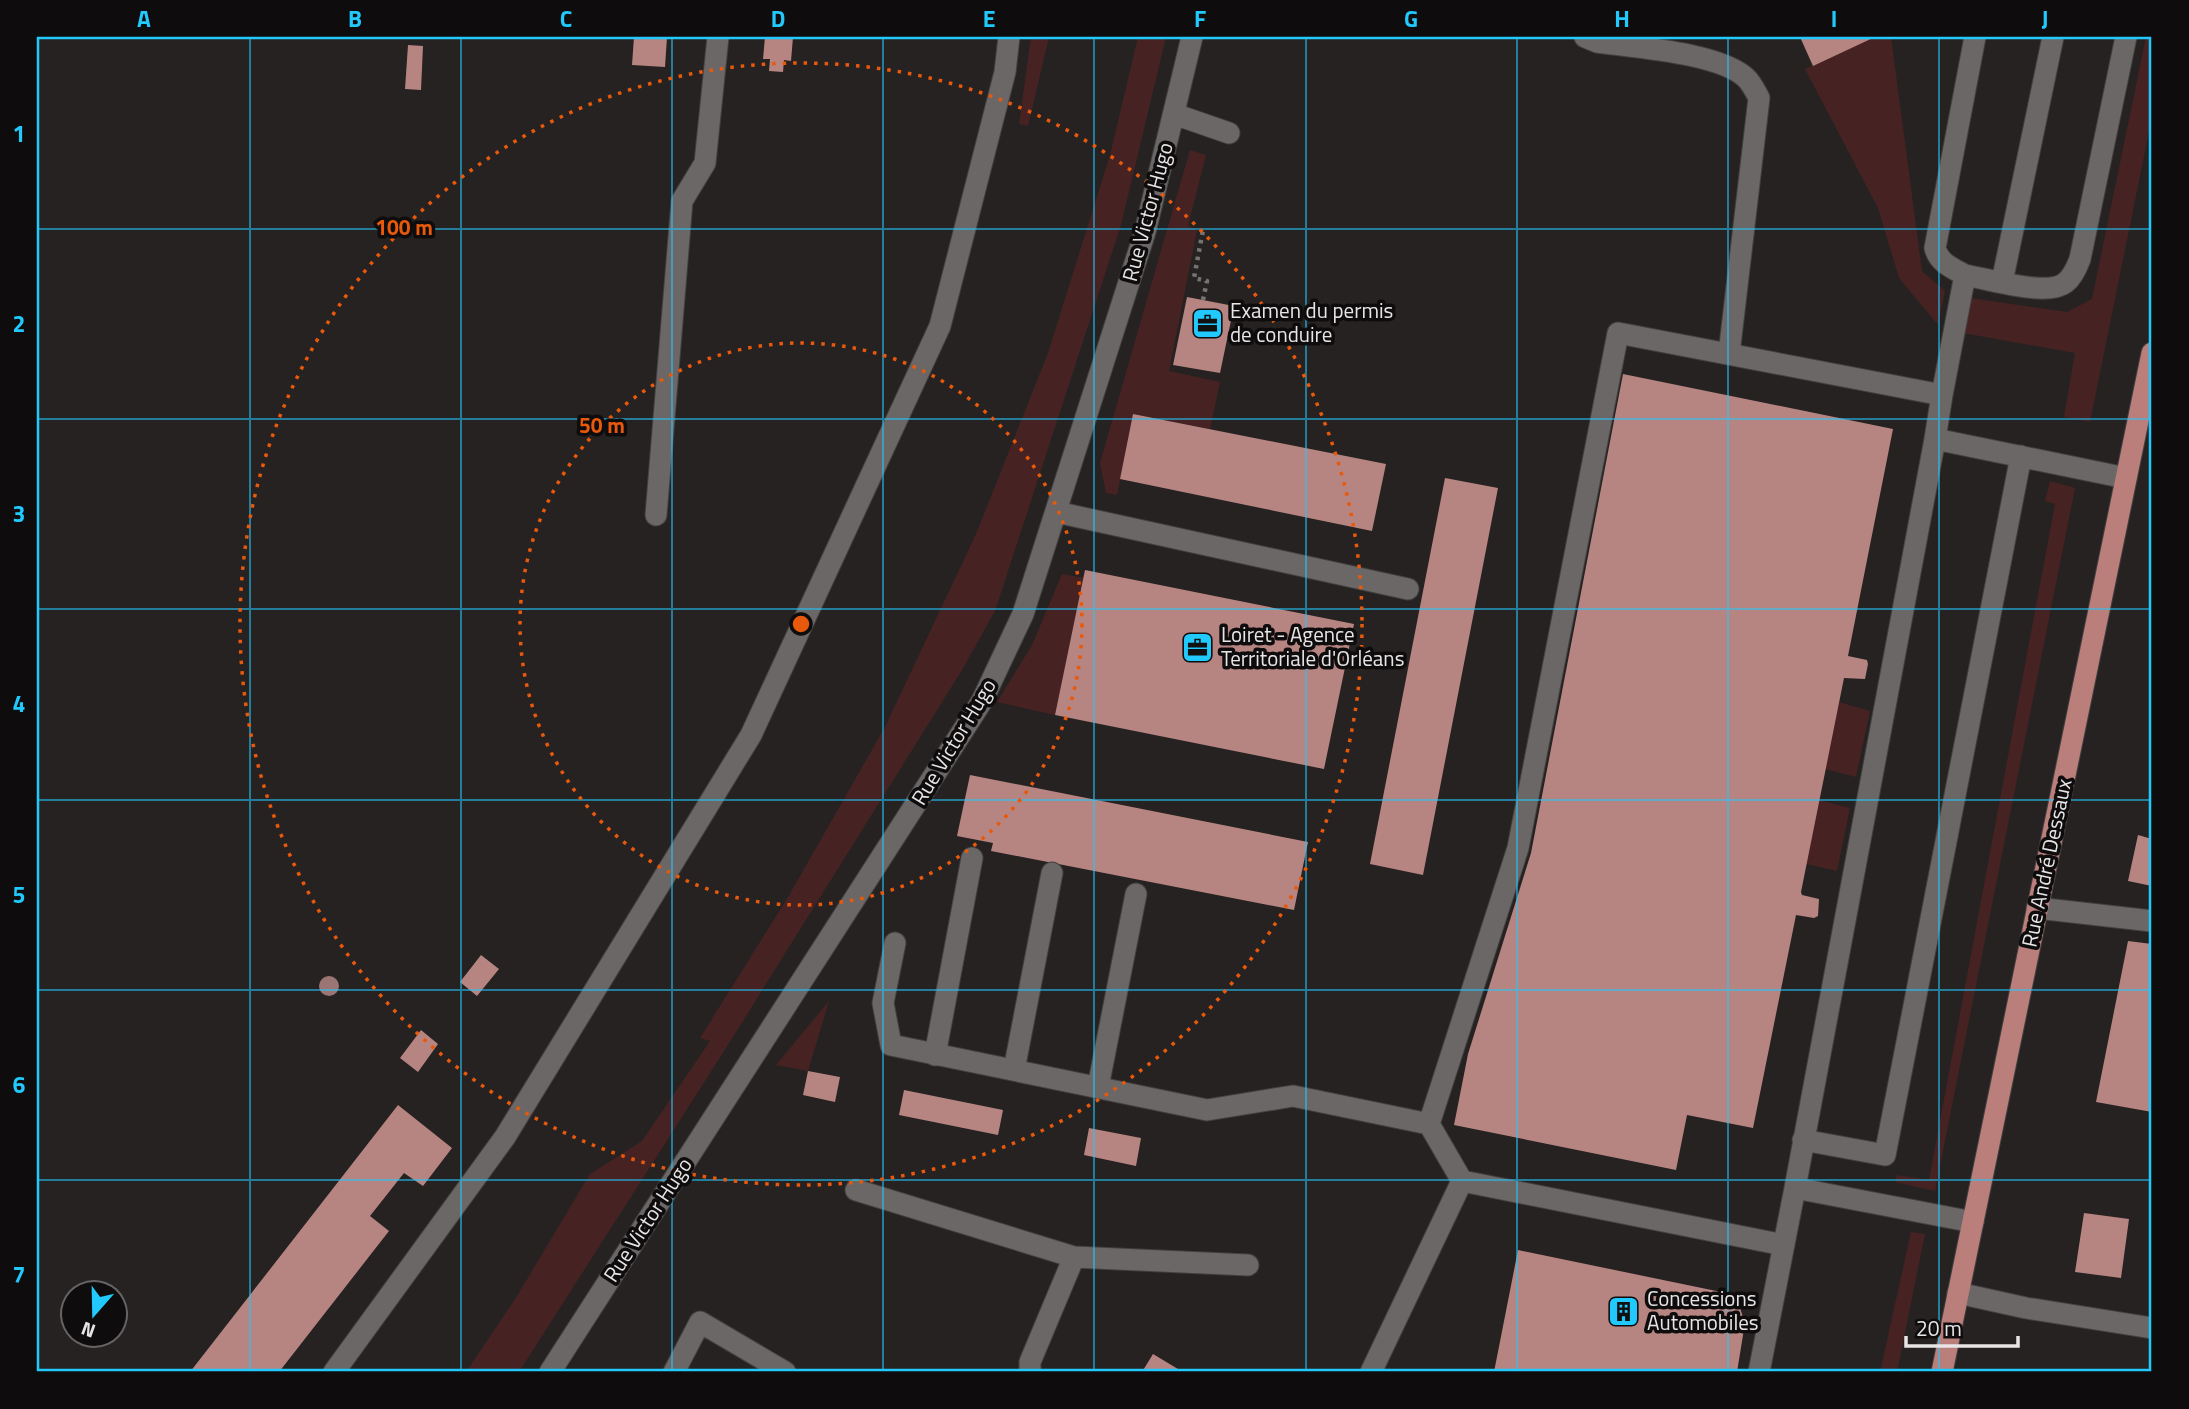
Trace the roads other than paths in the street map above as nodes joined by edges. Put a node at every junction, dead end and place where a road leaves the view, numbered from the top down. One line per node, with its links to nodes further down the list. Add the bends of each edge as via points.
1 (718, 37): 20 (street, via 705,163 682,201)
2 (1009, 37): 42 (street, via 1005,72 940,326 751,735 505,1137)
3 (1192, 37): 8 (street, Rue Victor Hugo)
4 (1585, 37): 13 (street, via 1724,65 1747,78 1759,98)
5 (1975, 37): 10 (street, via 1935,248 1944,264)
6 (2053, 37): 11 (street)
7 (2126, 37): 11 (street, via 2080,259 2073,274 2064,284 2051,288)
8 (1174, 114): 9 (street); 19 (street, Rue Victor Hugo, via 1145,232)
9 (1229, 133)
10 (1965, 275): 11 (street); 15 (street)
11 (2001, 282)
12 (2152, 353): 14 (main road, Rue André Dessaux)
13 (1729, 354): 15 (street); 31 (street, via 1618,333 1518,848)
14 (2149, 390): 18 (main road, Rue André Dessaux)
15 (1942, 395): 16 (street)
16 (1935, 439): 17 (street); 32 (street)
17 (2021, 456): 18 (street); 32 (street, via 1885,1155)
18 (2126, 478): 25 (main road, Rue André Dessaux)
19 (1056, 512): 21 (street); 43 (street, Rue Victor Hugo, via 1023,614 982,701)
20 (656, 515)
21 (1408, 589)
22 (972, 858): 28 (street)
23 (1052, 873): 29 (street)
24 (1136, 894): 30 (street)
25 (2037, 908): 26 (street); 36 (main road, Rue André Dessaux)
26 (2152, 921)
27 (895, 943): 28 (street, via 883,1003 891,1045)
28 (934, 1055): 29 (street)
29 (1014, 1070): 30 (street)
30 (1098, 1087): 31 (street, via 1208,1110 1293,1096)
31 (1429, 1125): 33 (street)
32 (1803, 1140): 34 (street)
33 (1462, 1181): 37 (street); 47 (street)
34 (1794, 1188): 36 (street); 37 (street)
35 (856, 1190): 38 (street)
36 (1973, 1222): 40 (main road, Rue André Dessaux)
37 (1784, 1245): 48 (street)
38 (1074, 1257): 39 (street); 46 (street, via 1030,1362)
39 (1248, 1265)
40 (1958, 1293): 41 (street); 49 (main road, Rue André Dessaux)
41 (2152, 1328)
42 (334, 1372)
43 (550, 1372)
44 (674, 1372): 45 (street, via 700,1322)
45 (785, 1372)
46 (1030, 1372)
47 (1371, 1372)
48 (1759, 1372)
49 (1942, 1372)

